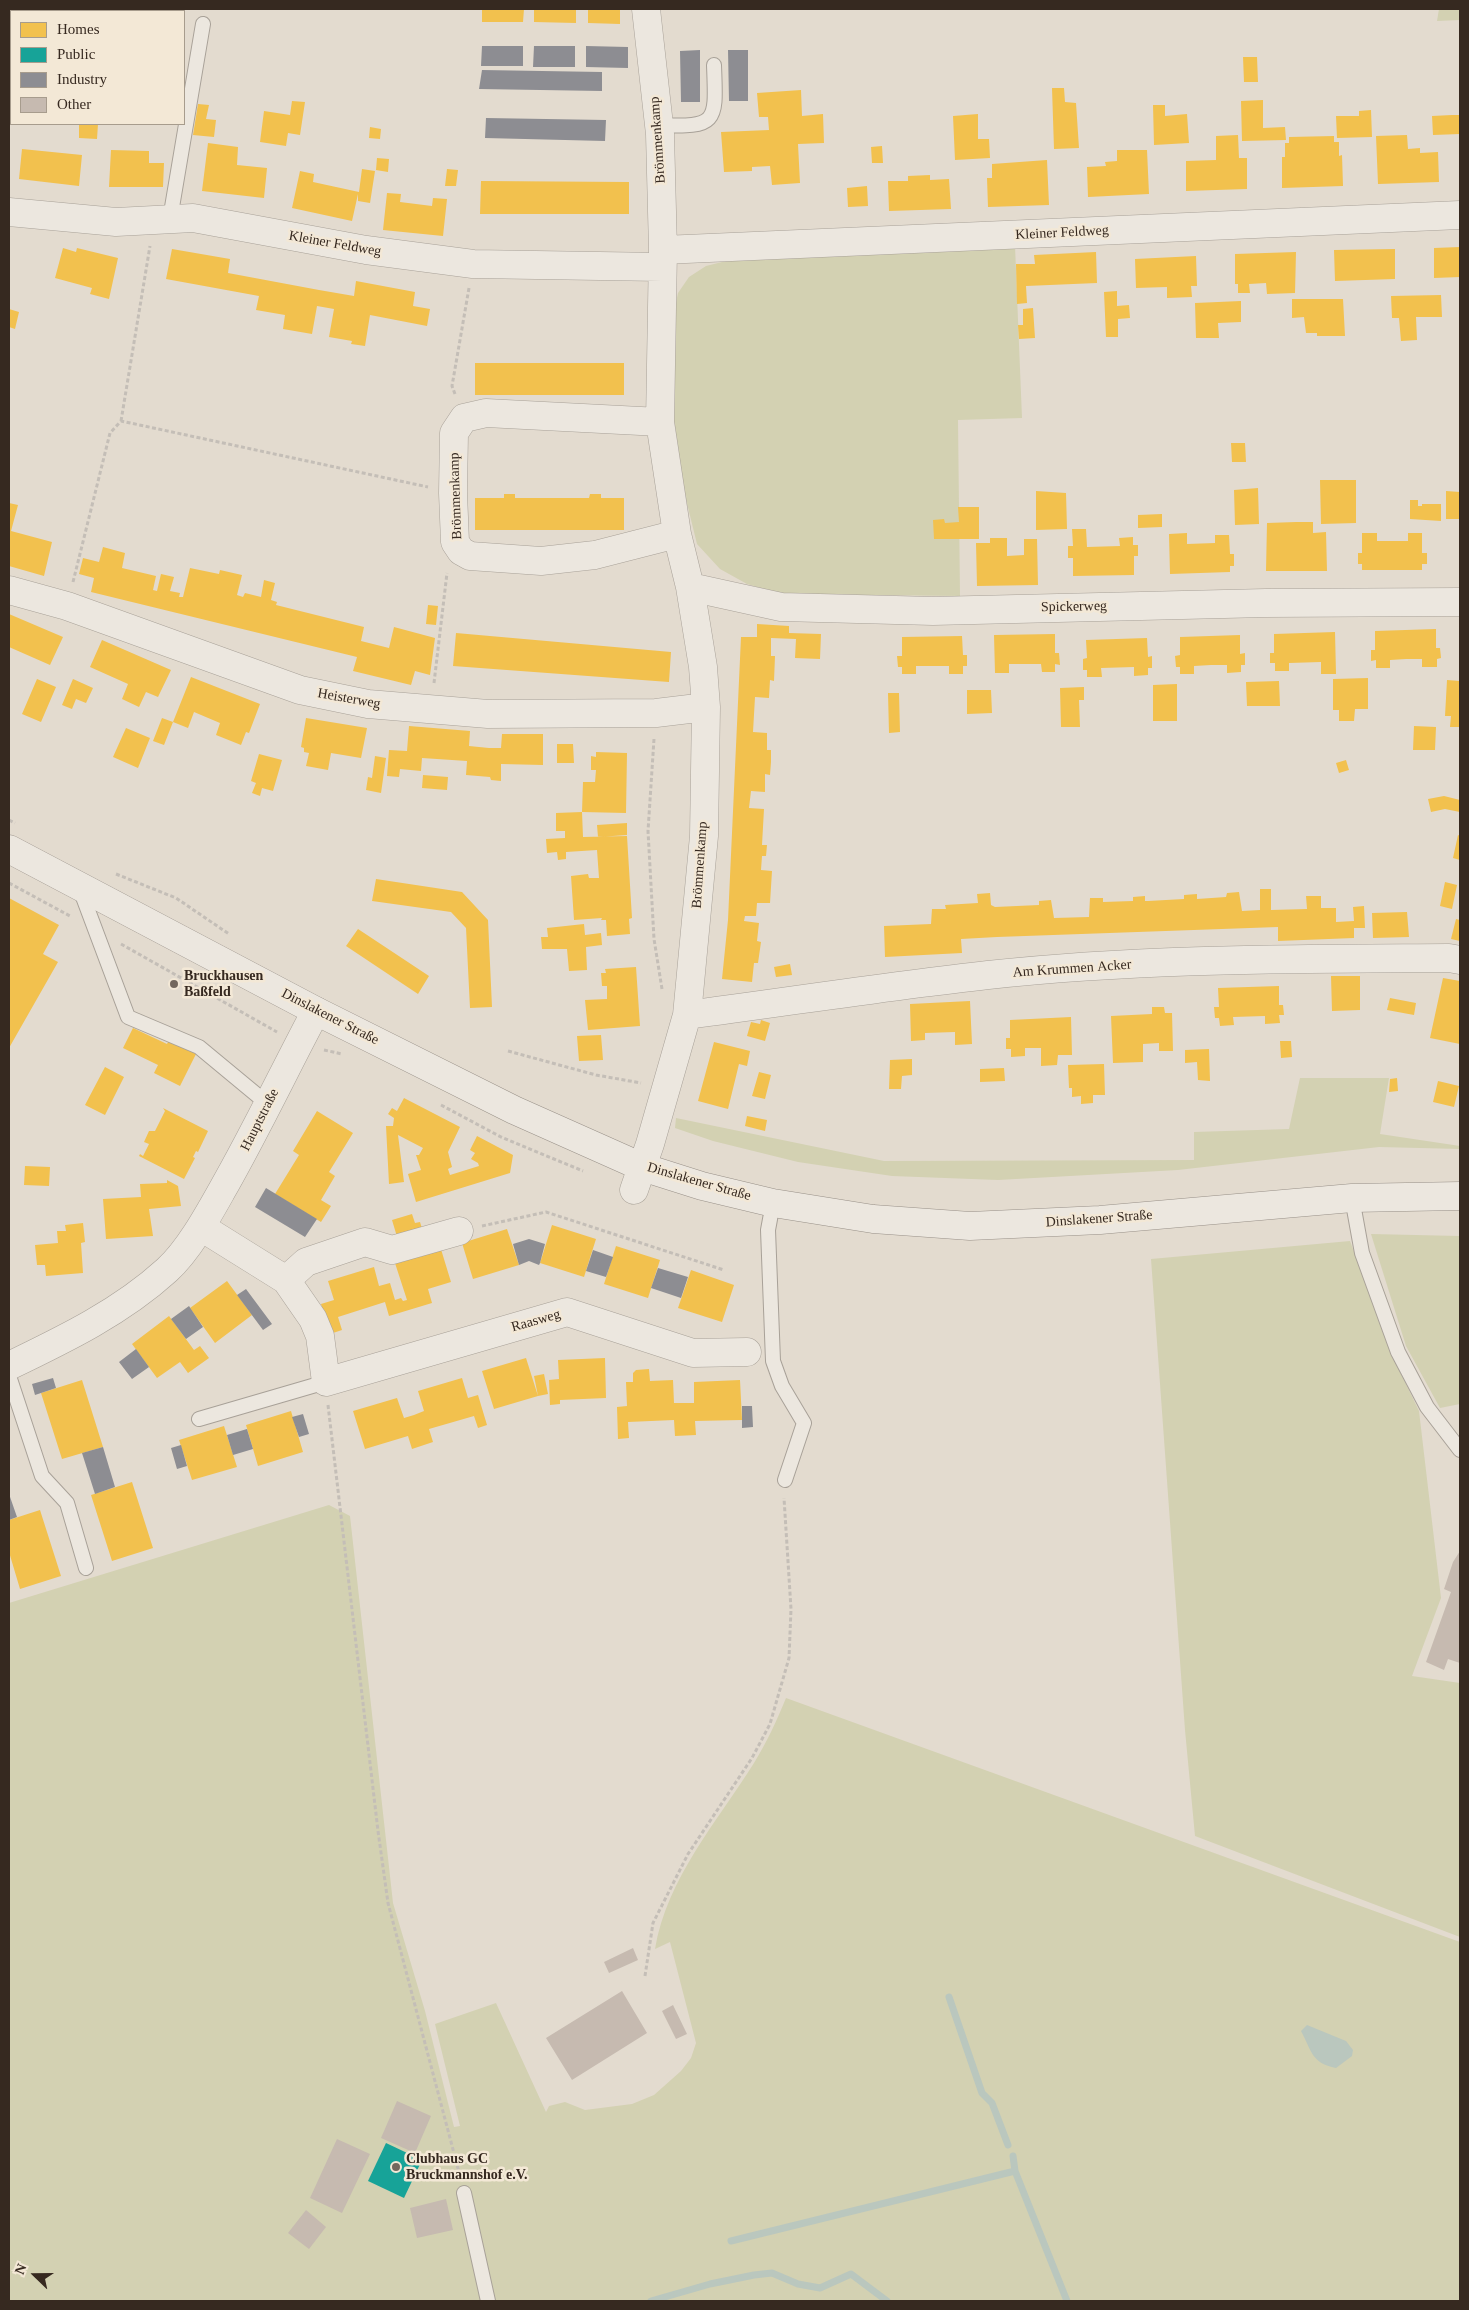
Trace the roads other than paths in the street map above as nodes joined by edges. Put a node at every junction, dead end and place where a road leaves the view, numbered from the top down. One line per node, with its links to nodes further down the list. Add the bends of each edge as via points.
1 (646, 9): 6 (street, Brömmenkamp)
2 (203, 24): 4 (lane)
3 (714, 65): 6 (lane, via 716,105 711,118 689,127)
4 (185, 110)
5 (182, 125): 9 (lane)
6 (659, 125): 10 (street, Brömmenkamp)
7 (9, 212): 9 (street, Kleiner Feldweg, via 116,222)
8 (1460, 215): 10 (street, Kleiner Feldweg)
9 (162, 219): 10 (street, Kleiner Feldweg, via 193,218 366,250 473,264)
10 (663, 259): 11 (street, Brömmenkamp)
11 (660, 422): 12 (street, Brömmenkamp); 12 (street, Brömmenkamp, via 486,414 464,418 454,433 455,542 470,556 541,561 595,555)
12 (678, 534): 13 (street, Brömmenkamp)
13 (690, 587): 15 (street, Spickerweg, via 781,607 933,611); 16 (street, Brömmenkamp)
14 (9, 590): 16 (street, Heisterweg, via 67,606 300,690 368,704 488,714 656,713)
15 (1460, 602)
16 (706, 707): 21 (street, Brömmenkamp, via 704,836)
17 (13, 837): 18 (street, Dinslakener Straße)
18 (79, 885): 20 (street, Dinslakener Straße); 22 (lane, via 128,1017 199,1047)
19 (1460, 960): 21 (street, Am Krummen Acker, via 1318,959 1095,967 989,975)
20 (316, 1011): 22 (street, Hauptstraße); 23 (street, Dinslakener Straße, via 514,1110)
21 (687, 1015): 23 (street, Brömmenkamp)
22 (269, 1105): 27 (street, Hauptstraße)
23 (638, 1178): 26 (street, Dinslakener Straße, via 702,1186)
24 (1460, 1196): 25 (street, Dinslakener Straße)
25 (1352, 1198): 26 (street, Dinslakener Straße, via 1100,1220 970,1226 873,1219); 35 (lane, via 1362,1253 1398,1352 1427,1406)
26 (773, 1203): 36 (lane, via 768,1230 773,1361 782,1386 804,1423)
27 (201, 1228): 29 (street); 31 (street, Hauptstraße, via 169,1269 109,1315)
28 (459, 1231): 29 (street, via 392,1250 365,1242 306,1262)
29 (286, 1280): 33 (street, via 313,1319 320,1336)
30 (747, 1352): 33 (street, Raasweg, via 693,1353 567,1312)
31 (9, 1366)
32 (9, 1376): 37 (lane, via 42,1476 67,1503)
33 (326, 1382): 34 (lane)
34 (199, 1420)
35 (1460, 1450)
36 (785, 1480)
37 (86, 1568)
38 (464, 2193): 39 (lane)
39 (488, 2301)

